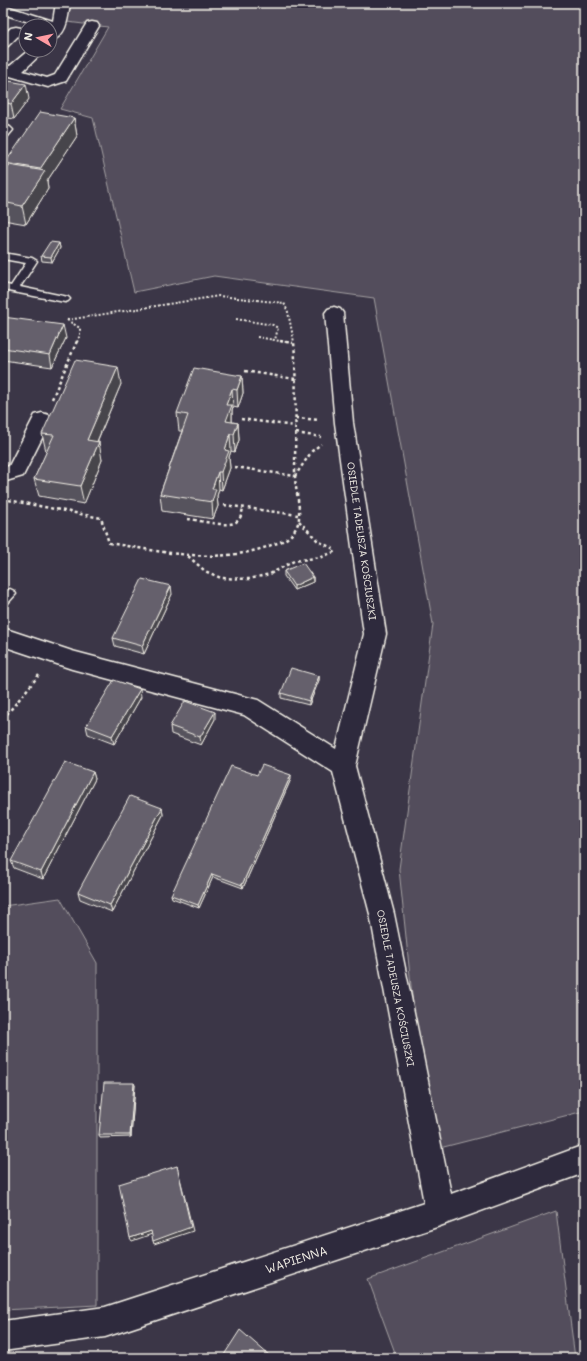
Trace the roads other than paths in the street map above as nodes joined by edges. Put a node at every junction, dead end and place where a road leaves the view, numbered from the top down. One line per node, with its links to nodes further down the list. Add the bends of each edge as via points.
1 (63, 3): 4 (street)
2 (3, 9): 3 (street)
3 (23, 18)
4 (58, 19)
5 (92, 26): 9 (street, via 61,78 48,82)
6 (16, 31): 7 (street)
7 (4, 42)
8 (27, 58): 9 (street)
9 (8, 71)
10 (3, 256): 12 (lane, via 32,261)
11 (3, 288): 12 (lane)
12 (14, 290): 13 (lane)
13 (65, 299)
14 (334, 313): 18 (street, OSIEDLE TADEUSZA KOŚCIUSZKI, via 339,437 364,559 375,634)
15 (42, 420): 16 (street, via 16,471)
16 (3, 475)
17 (3, 637): 18 (street, via 72,660 250,707)
18 (343, 766): 20 (street, OSIEDLE TADEUSZA KOŚCIUSZKI, via 382,914)
19 (584, 1159): 20 (street, WAPIENNA)
20 (440, 1212): 21 (street, WAPIENNA, via 105,1322)
21 (3, 1336)

